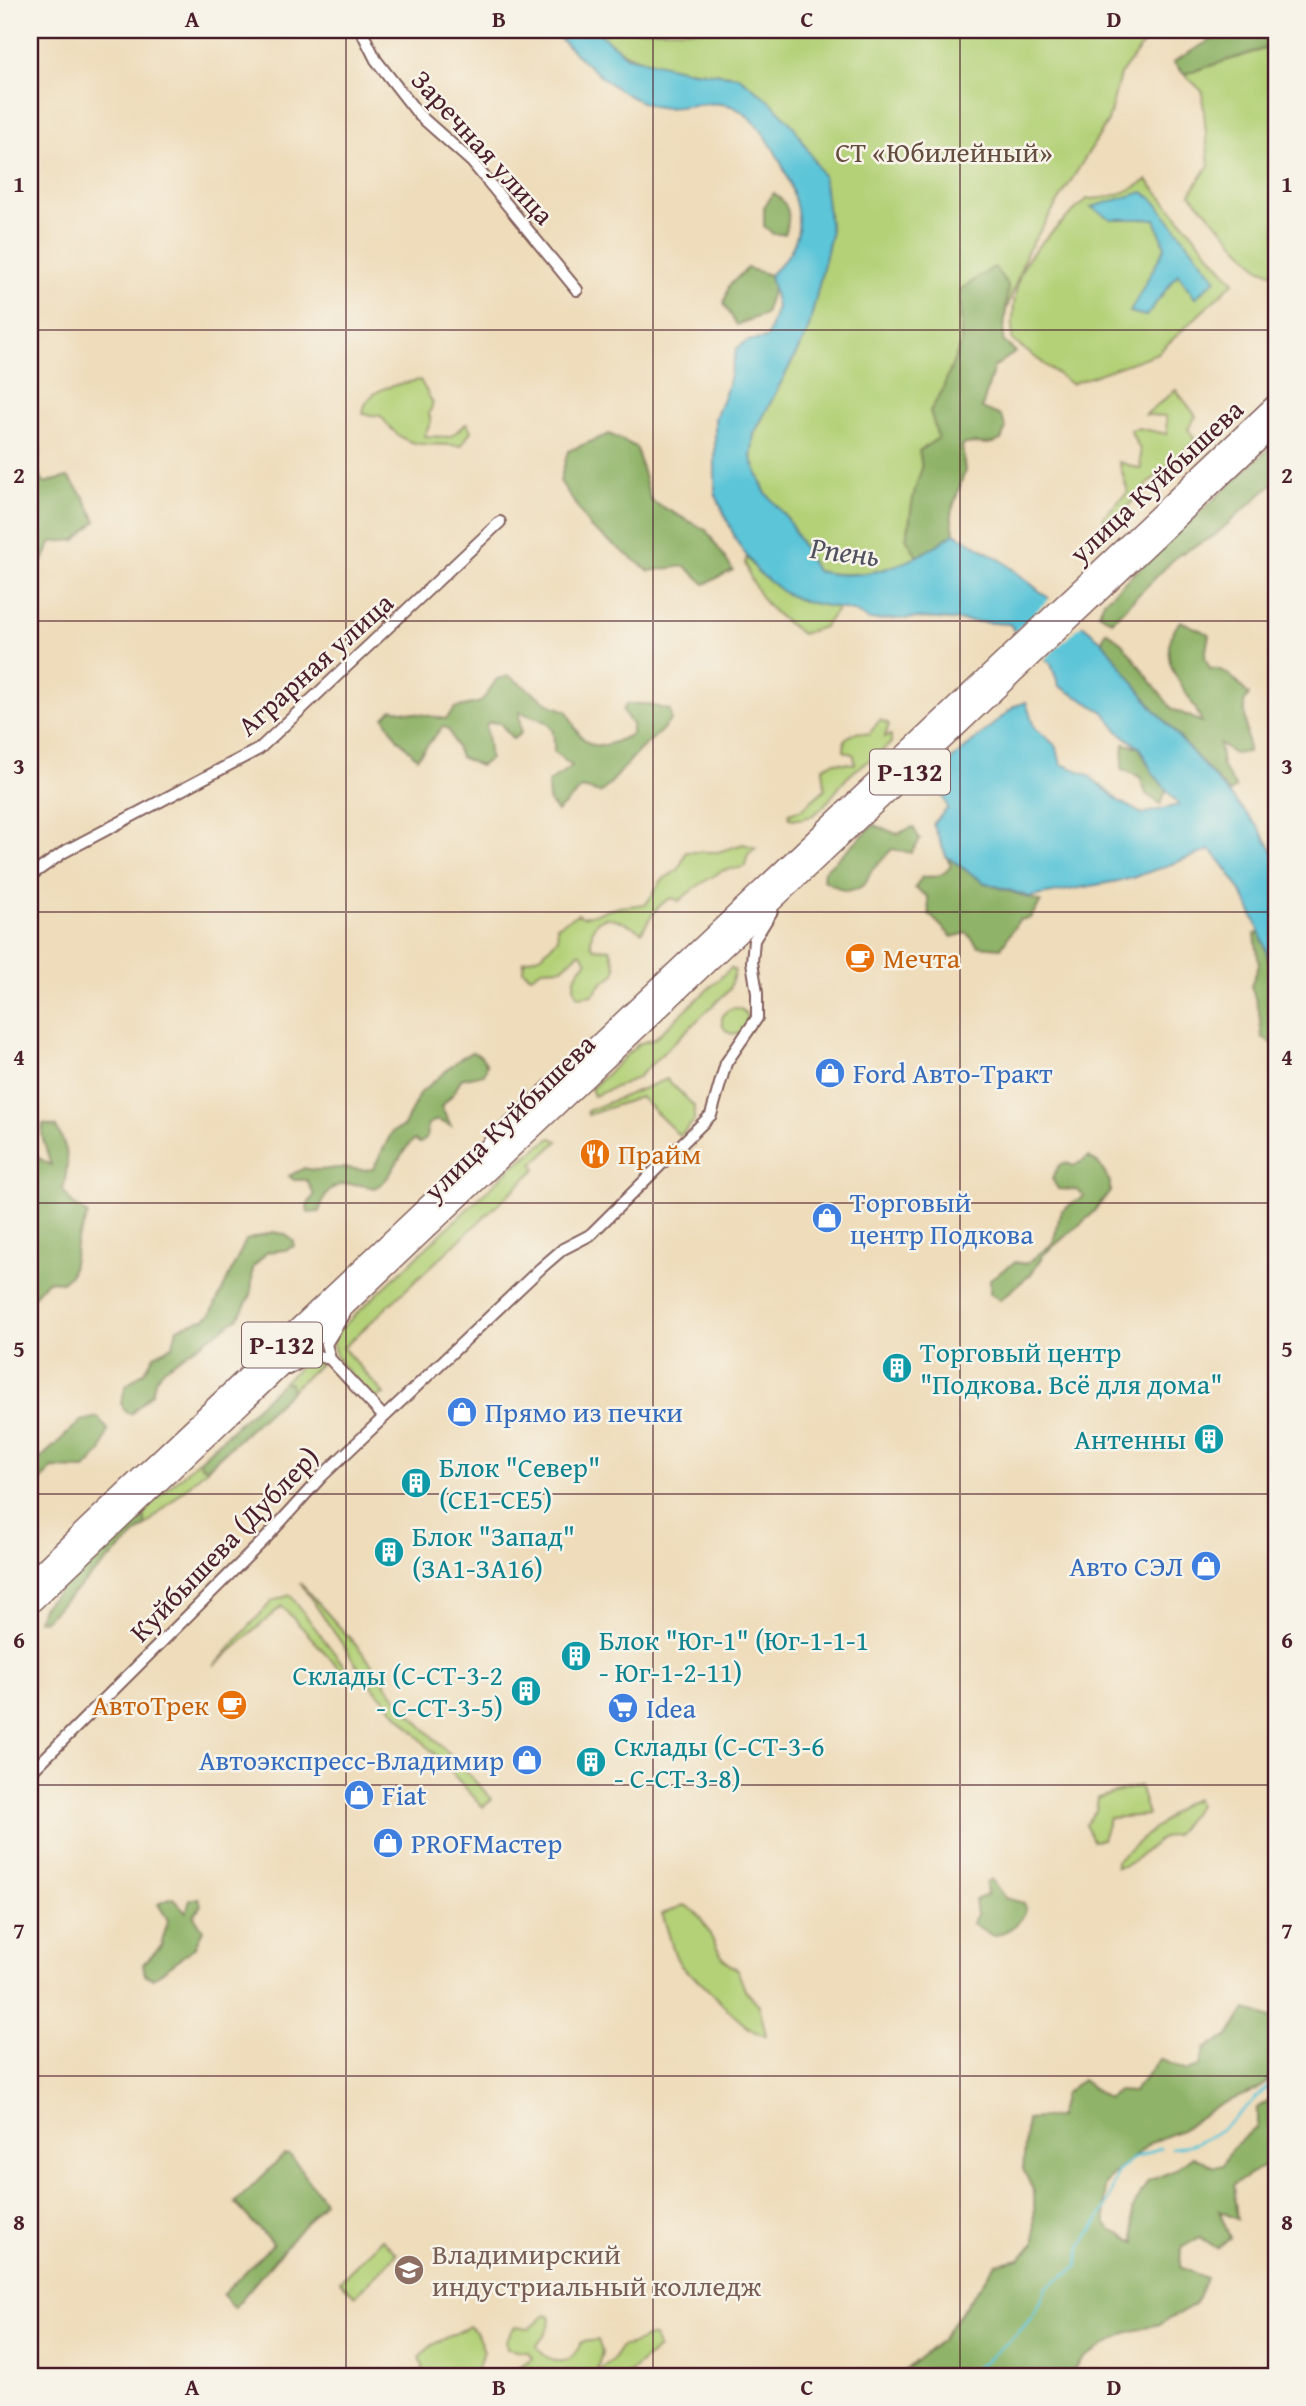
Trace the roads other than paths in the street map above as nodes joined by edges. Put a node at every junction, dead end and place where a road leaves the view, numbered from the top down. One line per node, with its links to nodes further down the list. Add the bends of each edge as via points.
1 (361, 30): 2 (street, Заречная улица, via 376,60 419,115 472,162)
2 (577, 290)
3 (1276, 403): 6 (highway, улица Куйбышева / Р-132)
4 (1276, 425): 6 (highway, улица Куйбышева / Р-132)
5 (500, 522): 8 (street, Аграрная улица, via 259,750 65,852)
6 (1077, 602): 7 (highway, Р-132)
7 (1016, 658): 9 (highway, улица Куйбышева / Р-132); 14 (highway, улица Куйбышева / Р-132)
8 (30, 876)
9 (798, 879): 10 (highway, улица Куйбышева / Р-132); 13 (street, Куйбышева (Дублер), via 754,940 757,1018 726,1063 711,1115 590,1235 563,1250)
10 (367, 1286): 11 (street, via 326,1344); 12 (highway, улица Куйбышева / Р-132)
11 (330, 1359): 12 (street, via 314,1355); 13 (street)
12 (262, 1387): 15 (highway, улица Куйбышева / Р-132)
13 (383, 1416): 16 (street, Куйбышева (Дублер))
14 (30, 1581)
15 (30, 1605)
16 (30, 1773)

